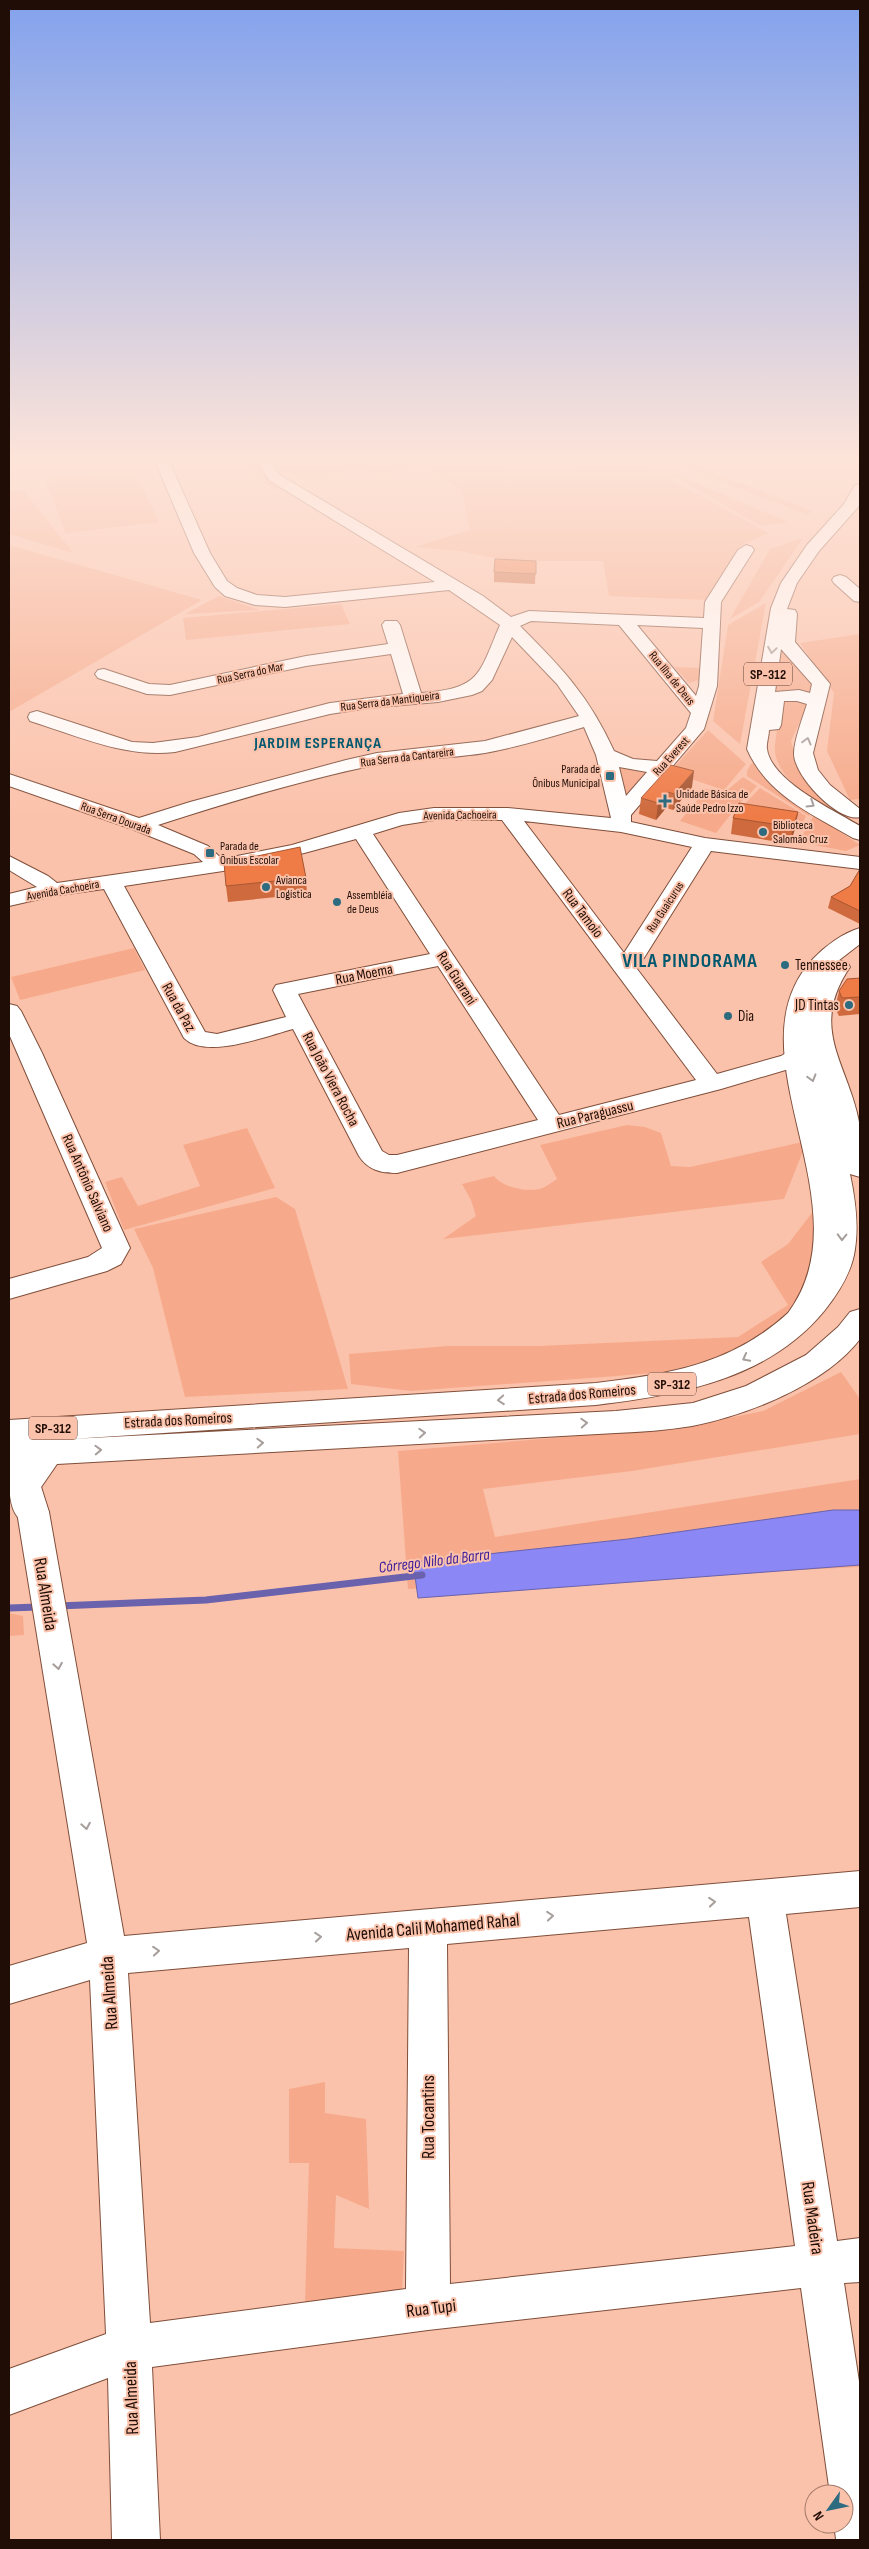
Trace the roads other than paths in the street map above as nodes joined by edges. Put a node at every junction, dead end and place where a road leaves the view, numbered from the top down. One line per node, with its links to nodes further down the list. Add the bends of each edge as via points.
1 (219, 580): 7 (street, via 231,592 255,600 285,602)
2 (444, 580): 7 (street)
3 (727, 580): 10 (street, Rua Everest, via 713,602)
4 (791, 580): 23 (street, SP-312, one-way to 23, via 779,608 757,749 764,768)
5 (806, 580): 16 (street, SP-312, via 791,606 786,641 821,684)
6 (840, 580): 8 (street)
7 (452, 585): 11 (street)
8 (860, 597)
9 (623, 619): 10 (street); 11 (street, via 529,616); 17 (street, Rua Ilha de Deus)
10 (711, 623): 17 (street, Rua Everest, via 708,686)
11 (510, 624): 15 (street, Rua Serra da Mantiqueira, via 477,687); 19 (street, via 563,680)
12 (391, 625): 13 (street)
13 (399, 648): 14 (street, Rua Serra do Mar, via 306,661 170,690 147,689); 15 (street)
14 (104, 674)
15 (414, 699): 18 (street, Rua Serra da Mantiqueira, via 325,709 162,749 130,747)
16 (817, 702): 23 (street, via 787,694 775,700 769,748 771,760); 25 (street, SP-312, one-way to 16, via 823,789 809,771 803,753)
17 (701, 714): 21 (street, Rua Everest, via 696,729)
18 (37, 717)
19 (590, 719): 20 (street); 27 (street, Rua Serra da Cantareira, via 485,747 377,759 346,766)
20 (606, 755): 21 (street, via 630,765); 26 (street)
21 (660, 767): 26 (street, Rua Everest)
22 (9, 780): 27 (street, Rua Serra Dourada)
23 (787, 788): 29 (street, SP-312, one-way to 29)
24 (508, 814): 26 (street, Avenida Cachoeira); 28 (street, Avenida Cachoeira, via 416,815); 42 (street, Rua Tamoio)
25 (860, 817)
26 (621, 820): 30 (street, Avenida Cachoeira)
27 (139, 825): 35 (street, Rua Serra Dourada, via 201,850)
28 (361, 831): 35 (street, Avenida Cachoeira, via 298,850); 41 (street, Rua Guarani)
29 (860, 834)
30 (705, 844): 32 (street, Avenida Cachoeira); 42 (street, Rua Guaicurus)
31 (860, 855): 32 (street, Avenida Cachoeira)
32 (826, 859): 34 (street, Avenida Cachoeira)
33 (9, 862): 37 (street)
34 (860, 863)
35 (217, 867): 36 (street, Avenida Cachoeira)
36 (111, 882): 37 (street, Avenida Cachoeira); 45 (street, Rua da Paz, via 198,1039 217,1041)
37 (53, 890): 38 (street, Avenida Cachoeira)
38 (9, 900)
39 (860, 935): 46 (street, Estrada dos Romeiros / SP-312, via 832,953 809,980 801,1000 799,1022)
40 (860, 950): 50 (street, via 844,962 829,980 819,1008 819,1019 820,1035)
41 (444, 958): 43 (street, Rua Moema); 48 (street, Rua Guarani)
42 (625, 969): 47 (street, Rua Tamoio)
43 (284, 990): 45 (street, Rua João Viera Rocha)
44 (9, 1011): 51 (street, Rua Antônio Salviano, via 116,1248 111,1257 97,1264)
45 (301, 1020): 49 (street, Rua João Viera Rocha, via 372,1156)
46 (804, 1052): 47 (street, Rua Paraguassu, via 790,1061); 53 (street, Estrada dos Romeiros / SP-312, one-way to 53, via 833,1154 842,1218 842,1248 835,1272 821,1298 774,1342 744,1360 710,1374 670,1384 596,1394)
47 (712, 1084): 48 (street, Rua Paraguassu)
48 (553, 1124): 49 (street, Rua Paraguassu, via 397,1164)
49 (383, 1164)
50 (860, 1169)
51 (9, 1289)
52 (860, 1319): 54 (street, Estrada dos Romeiros / SP-312, one-way to 52, via 682,1416 717,1408 799,1373 825,1356)
53 (98, 1425): 54 (street, via 74,1434); 55 (street, Estrada dos Romeiros / SP-312)
54 (49, 1452): 55 (street)
55 (16, 1465): 59 (street, Rua Almeida, one-way to 59, via 48,1606)
56 (860, 1888): 57 (street, Avenida Calil Mohamed Rahal)
57 (765, 1897): 58 (street, Avenida Calil Mohamed Rahal, one-way to 57); 61 (street, Rua Madeira)
58 (428, 1927): 59 (street, Avenida Calil Mohamed Rahal, one-way to 58); 62 (street, Rua Tocantins)
59 (108, 1956): 60 (street, Avenida Calil Mohamed Rahal); 63 (street, Rua Almeida)
60 (9, 1984)
61 (840, 2262): 62 (street, Rua Tupi); 65 (street, Rua Madeira)
62 (428, 2308): 63 (street, Rua Tupi)
63 (129, 2348): 64 (street, Rua Tupi); 66 (street, Rua Almeida)
64 (9, 2392)
65 (860, 2539)
66 (136, 2540)

